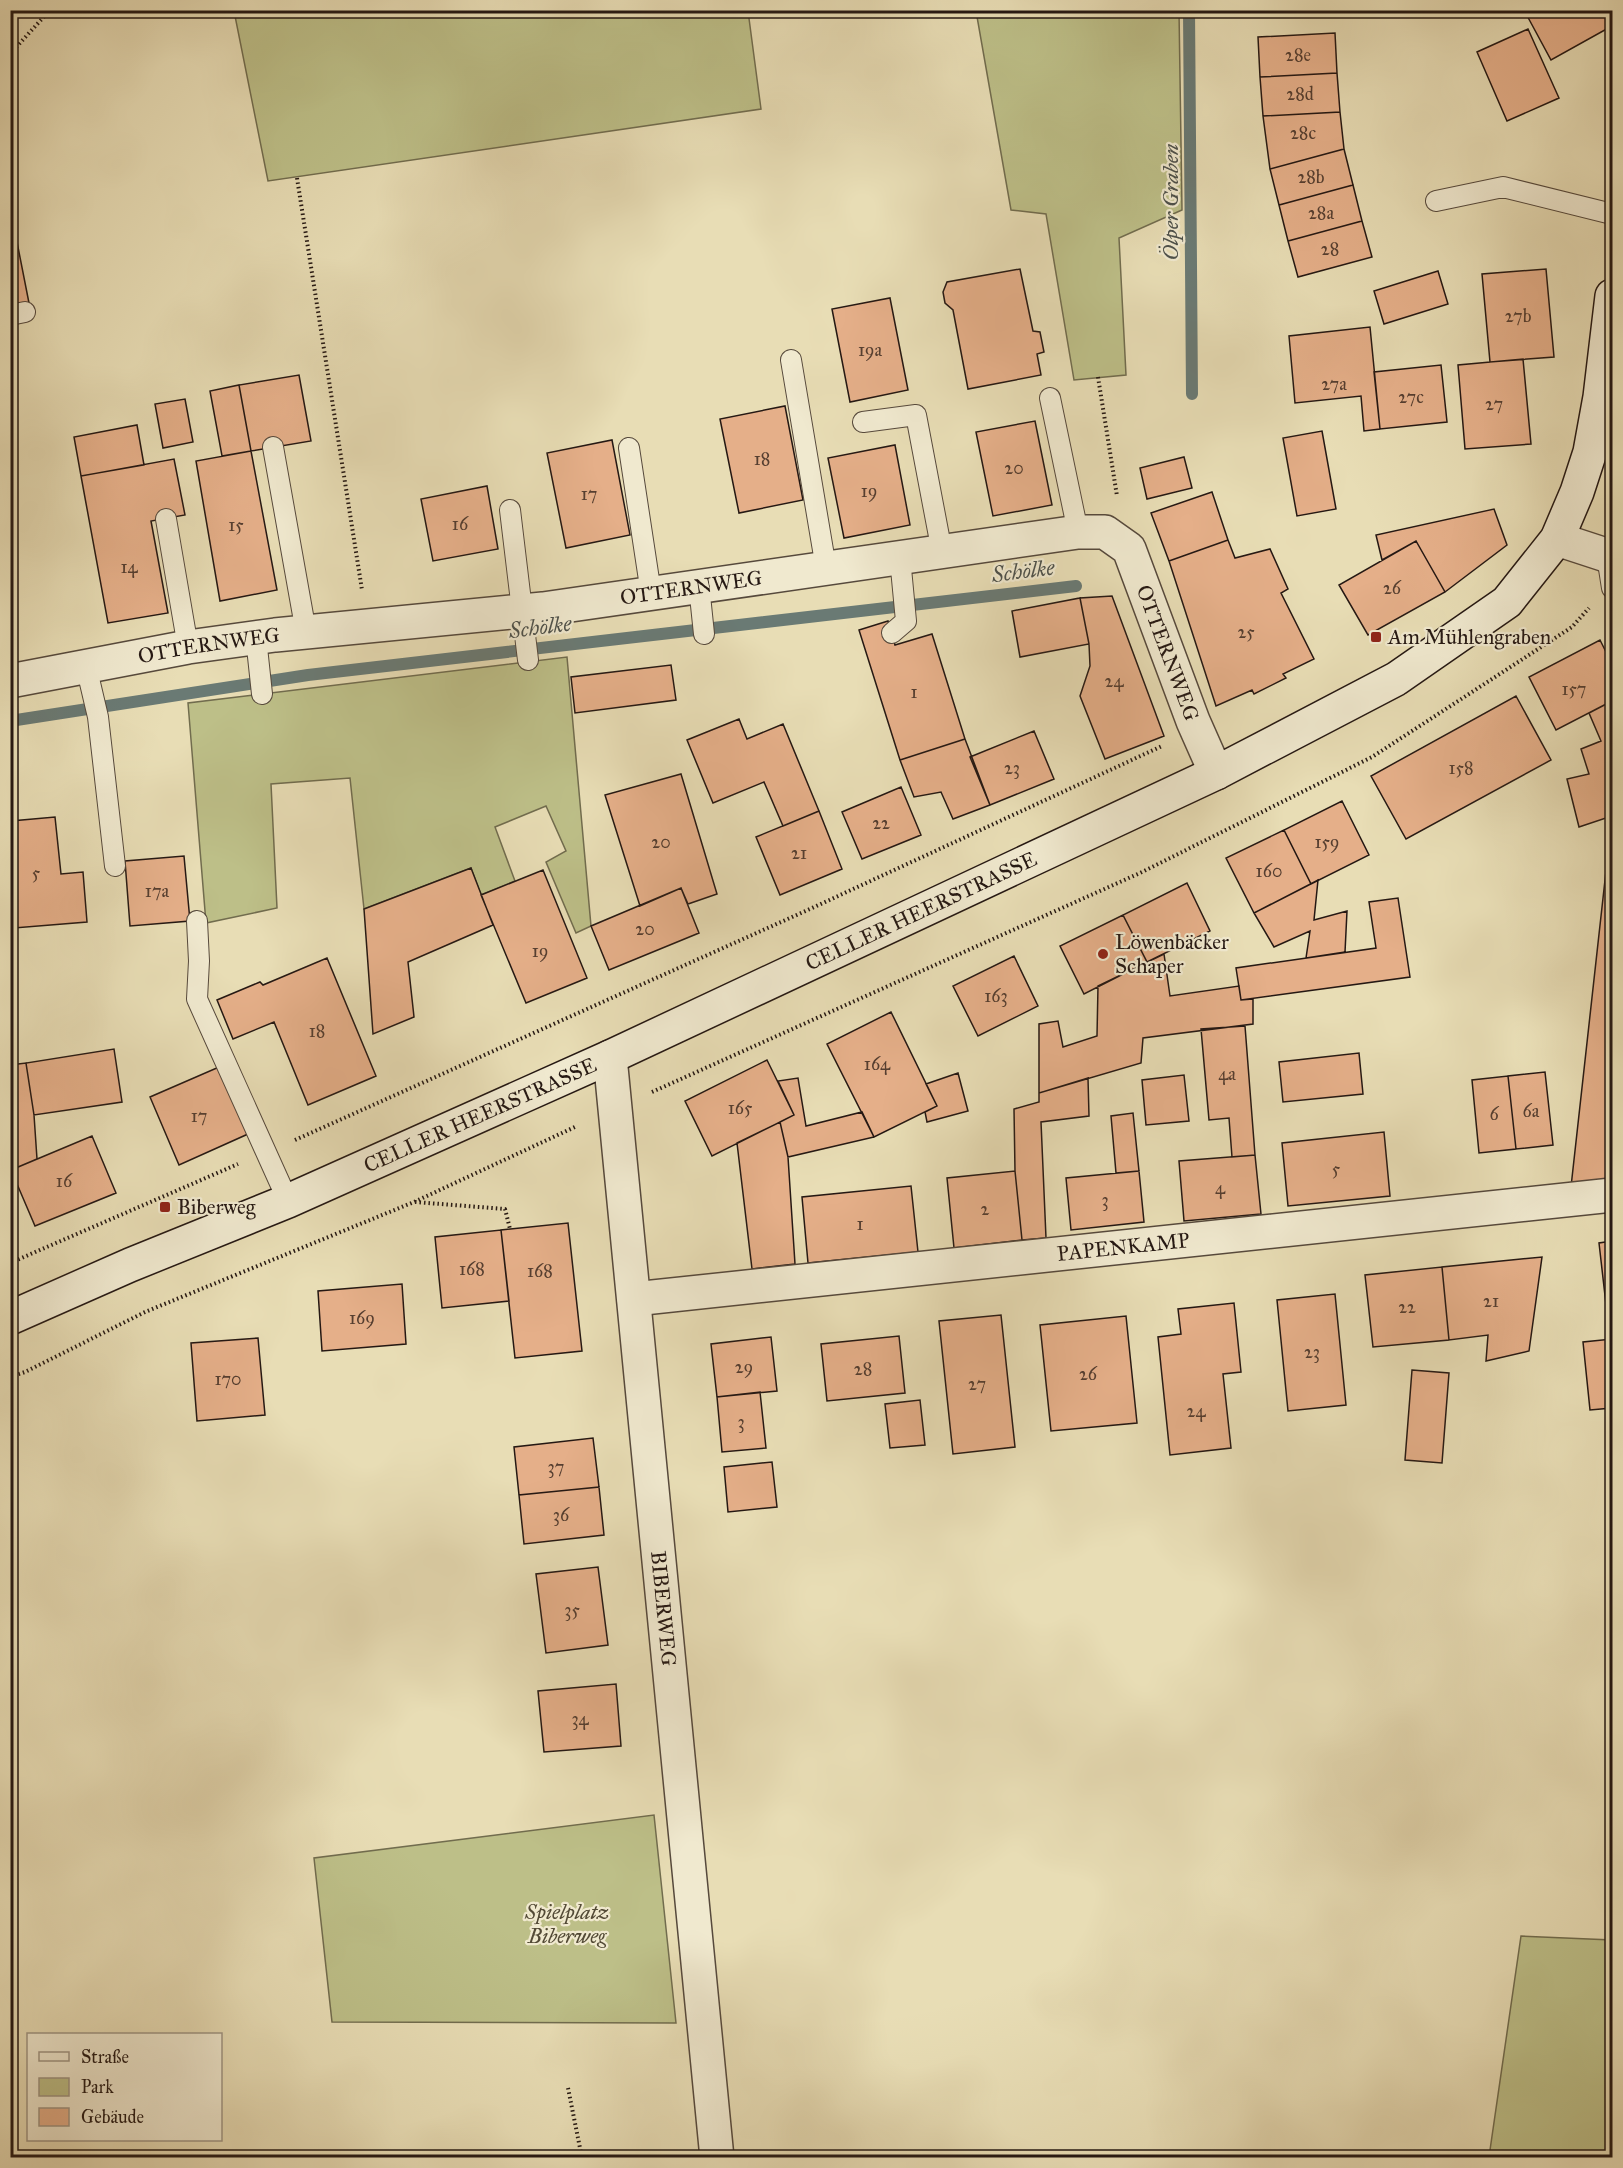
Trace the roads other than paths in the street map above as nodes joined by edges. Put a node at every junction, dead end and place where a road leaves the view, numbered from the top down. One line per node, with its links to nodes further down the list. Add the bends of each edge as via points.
1 (1436, 201): 2 (lane, via 1503,187)
2 (1612, 214)
3 (1612, 296): 12 (street, CELLER HEERSTRASSE, via 1590,452)
4 (791, 360): 15 (lane)
5 (1050, 398): 11 (lane)
6 (863, 422): 13 (lane, via 916,415)
7 (273, 447): 21 (lane)
8 (629, 448): 17 (lane)
9 (510, 510): 19 (lane)
10 (166, 519): 23 (lane)
11 (1092, 532): 13 (street, OTTERNWEG); 29 (street, OTTERNWEG, via 1129,549)
12 (1557, 538): 14 (street); 29 (street, CELLER HEERSTRASSE, via 1507,602 1405,673)
13 (942, 552): 16 (street, OTTERNWEG)
14 (1611, 567)
15 (826, 568): 16 (street, OTTERNWEG); 18 (street, OTTERNWEG)
16 (901, 570): 20 (lane)
17 (651, 593): 18 (street, OTTERNWEG); 19 (street, OTTERNWEG)
18 (700, 598): 22 (lane)
19 (524, 622): 21 (street, OTTERNWEG, via 368,626); 25 (lane)
20 (899, 627)
21 (306, 632): 24 (street, OTTERNWEG)
22 (704, 634)
23 (188, 646): 24 (street, OTTERNWEG); 26 (street, OTTERNWEG)
24 (257, 649): 28 (lane)
25 (528, 660)
26 (87, 674): 27 (street, OTTERNWEG); 30 (lane, via 98,717)
27 (10, 681)
28 (262, 694)
29 (1216, 773): 32 (street, CELLER HEERSTRASSE)
30 (115, 866)
31 (197, 921): 34 (lane, via 197,999)
32 (610, 1058): 34 (street, CELLER HEERSTRASSE); 35 (street, BIBERWEG)
33 (1612, 1195): 35 (street, PAPENKAMP)
34 (288, 1201): 36 (street, CELLER HEERSTRASSE, via 130,1264)
35 (634, 1299): 37 (street, BIBERWEG)
36 (10, 1318)
37 (717, 2157)

